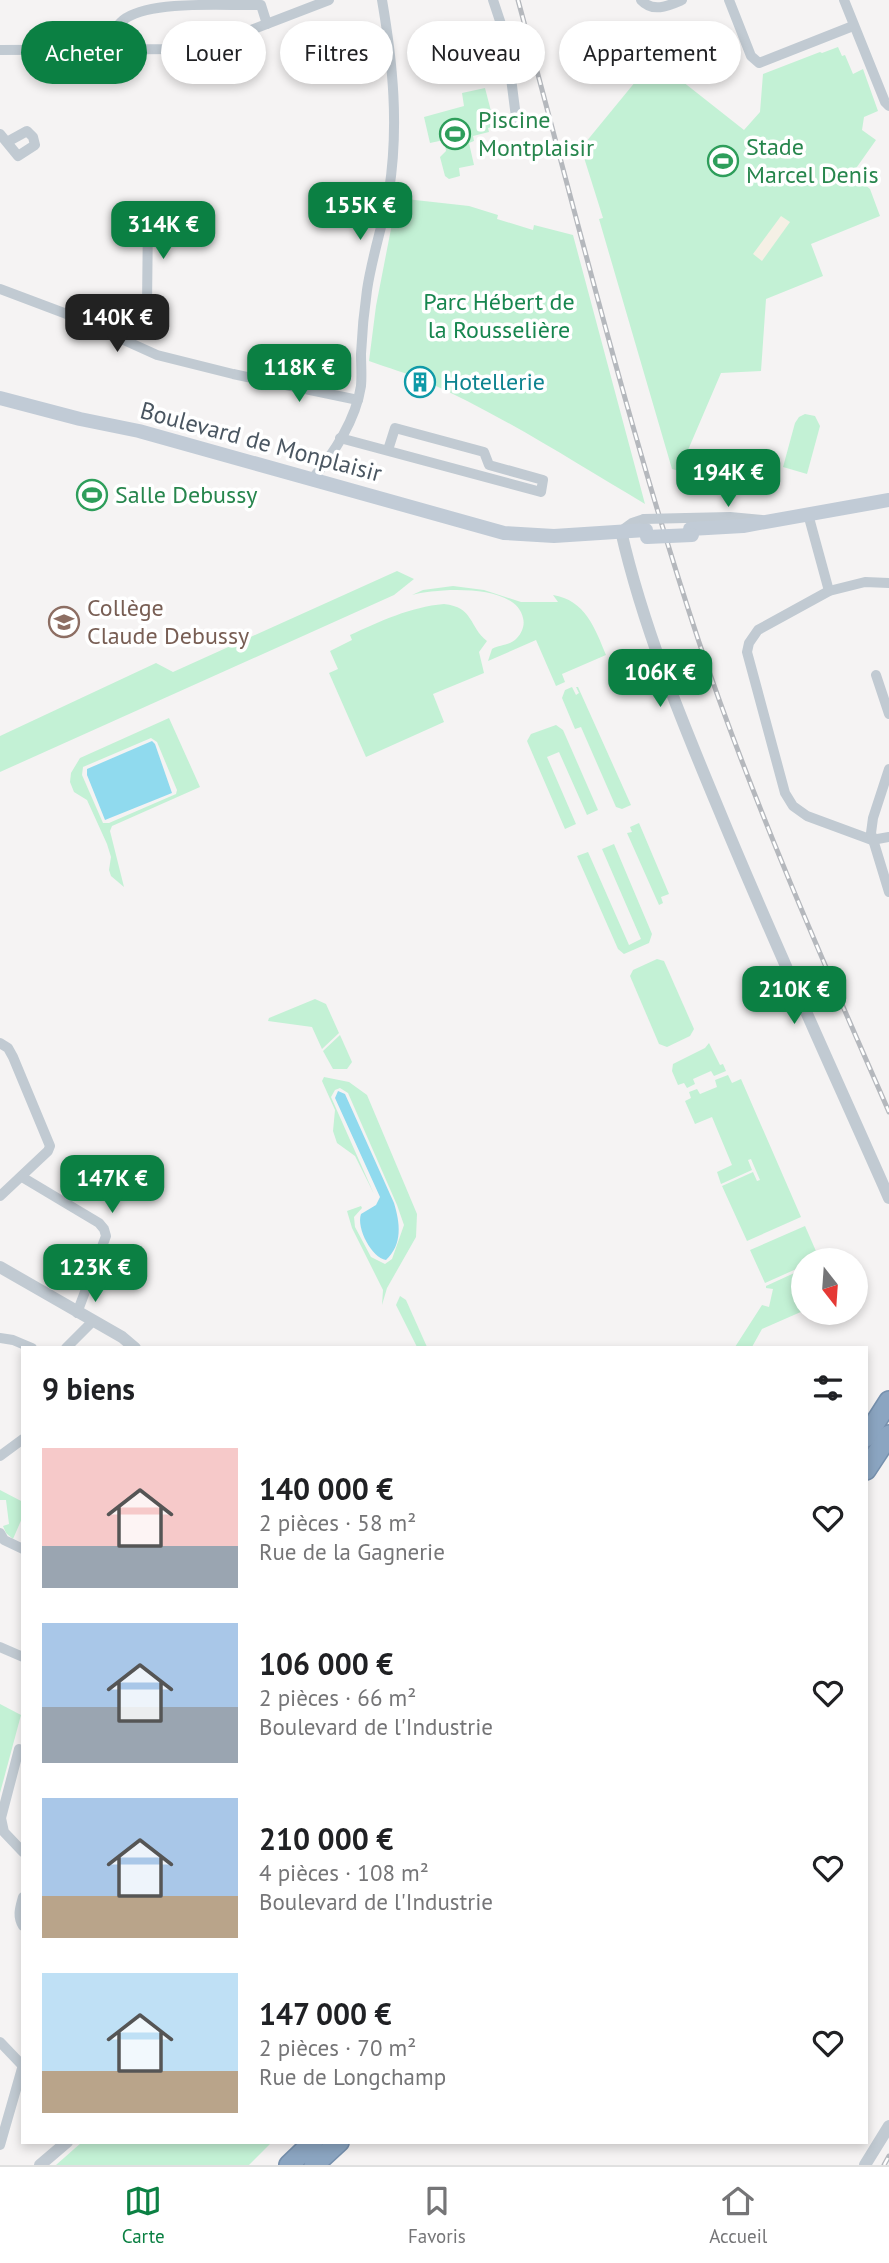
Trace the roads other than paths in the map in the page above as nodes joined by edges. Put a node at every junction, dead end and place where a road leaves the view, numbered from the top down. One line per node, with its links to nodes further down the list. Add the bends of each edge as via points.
1 (329, 0): 9 (street)
2 (382, 0): 22 (street, via 394,86 394,138 388,194 366,300)
3 (493, 0): 15 (street, via 506,39)
4 (641, 0): 5 (street, via 654,8)
5 (682, 0)
6 (729, 0): 10 (street, via 756,62)
7 (845, 0): 10 (street)
8 (123, 21): 9 (street, via 162,6 261,5)
9 (267, 24): 13 (street, via 189,49)
10 (853, 26): 14 (street)
11 (0, 50): 12 (street)
12 (21, 50)
13 (147, 50)
14 (889, 106)
15 (517, 125)
16 (0, 134): 17 (street)
17 (7, 142)
18 (124, 222): 20 (street, via 148,216 147,306 132,307)
19 (0, 289): 20 (street)
20 (117, 337): 22 (street, via 180,362)
21 (0, 398): 25 (main road, Boulevard de Monplaisir)
22 (358, 400): 23 (street)
23 (340, 438): 24 (street); 25 (street)
24 (388, 450): 24 (street, via 394,428 484,452 488,465 543,480 541,492)
25 (312, 479): 30 (main road, Boulevard de Monplaisir, via 504,533)
26 (889, 500): 28 (main road, Boulevard de Monplaisir)
27 (889, 508): 28 (main road, Boulevard de Monplaisir)
28 (809, 518): 29 (main road, Boulevard de Monplaisir); 29 (main road, Boulevard de Monplaisir, via 745,533); 32 (street)
29 (690, 527): 30 (main road, Boulevard de Monplaisir, bridge)
30 (622, 534): 42 (street, via 659,661 686,731)
31 (889, 583): 32 (street, via 865,582)
32 (829, 591): 37 (street, via 758,630 749,643 749,663 789,799 807,816)
33 (876, 675): 34 (street)
34 (889, 714)
35 (889, 769): 37 (street, via 873,817)
36 (889, 836): 37 (street)
37 (872, 840): 38 (street)
38 (889, 892)
39 (0, 1044): 40 (street, via 13,1057 49,1141 48,1151)
40 (22, 1177): 41 (street); 44 (street, via 104,1229 106,1236)
41 (0, 1196)
42 (889, 1198)
43 (0, 1267): 44 (street)
44 (77, 1312): 45 (street)
45 (93, 1321): 48 (street); 49 (street)
46 (0, 1338): 47 (street)
47 (27, 1346)
48 (68, 1346)
49 (133, 1346)
50 (889, 1401): 51 (highway)
51 (868, 1434)
52 (889, 1435): 55 (highway)
53 (21, 1440): 54 (street)
54 (0, 1455)
55 (868, 1467)
56 (0, 1533): 57 (street)
57 (21, 1548)
58 (0, 1647): 59 (street)
59 (21, 1656)
60 (19, 1749): 61 (street, via 1,1818 4,1832)
61 (21, 1850)
62 (21, 1904): 63 (street)
63 (21, 1923)
64 (0, 2042): 65 (street)
65 (21, 2063)
66 (21, 2072): 71 (street)
67 (889, 2126): 75 (street)
68 (65, 2144): 72 (street)
69 (311, 2144): 73 (highway)
70 (337, 2144): 74 (highway)
71 (0, 2145)
72 (40, 2165)
73 (289, 2165)
74 (314, 2165)
75 (865, 2165)

